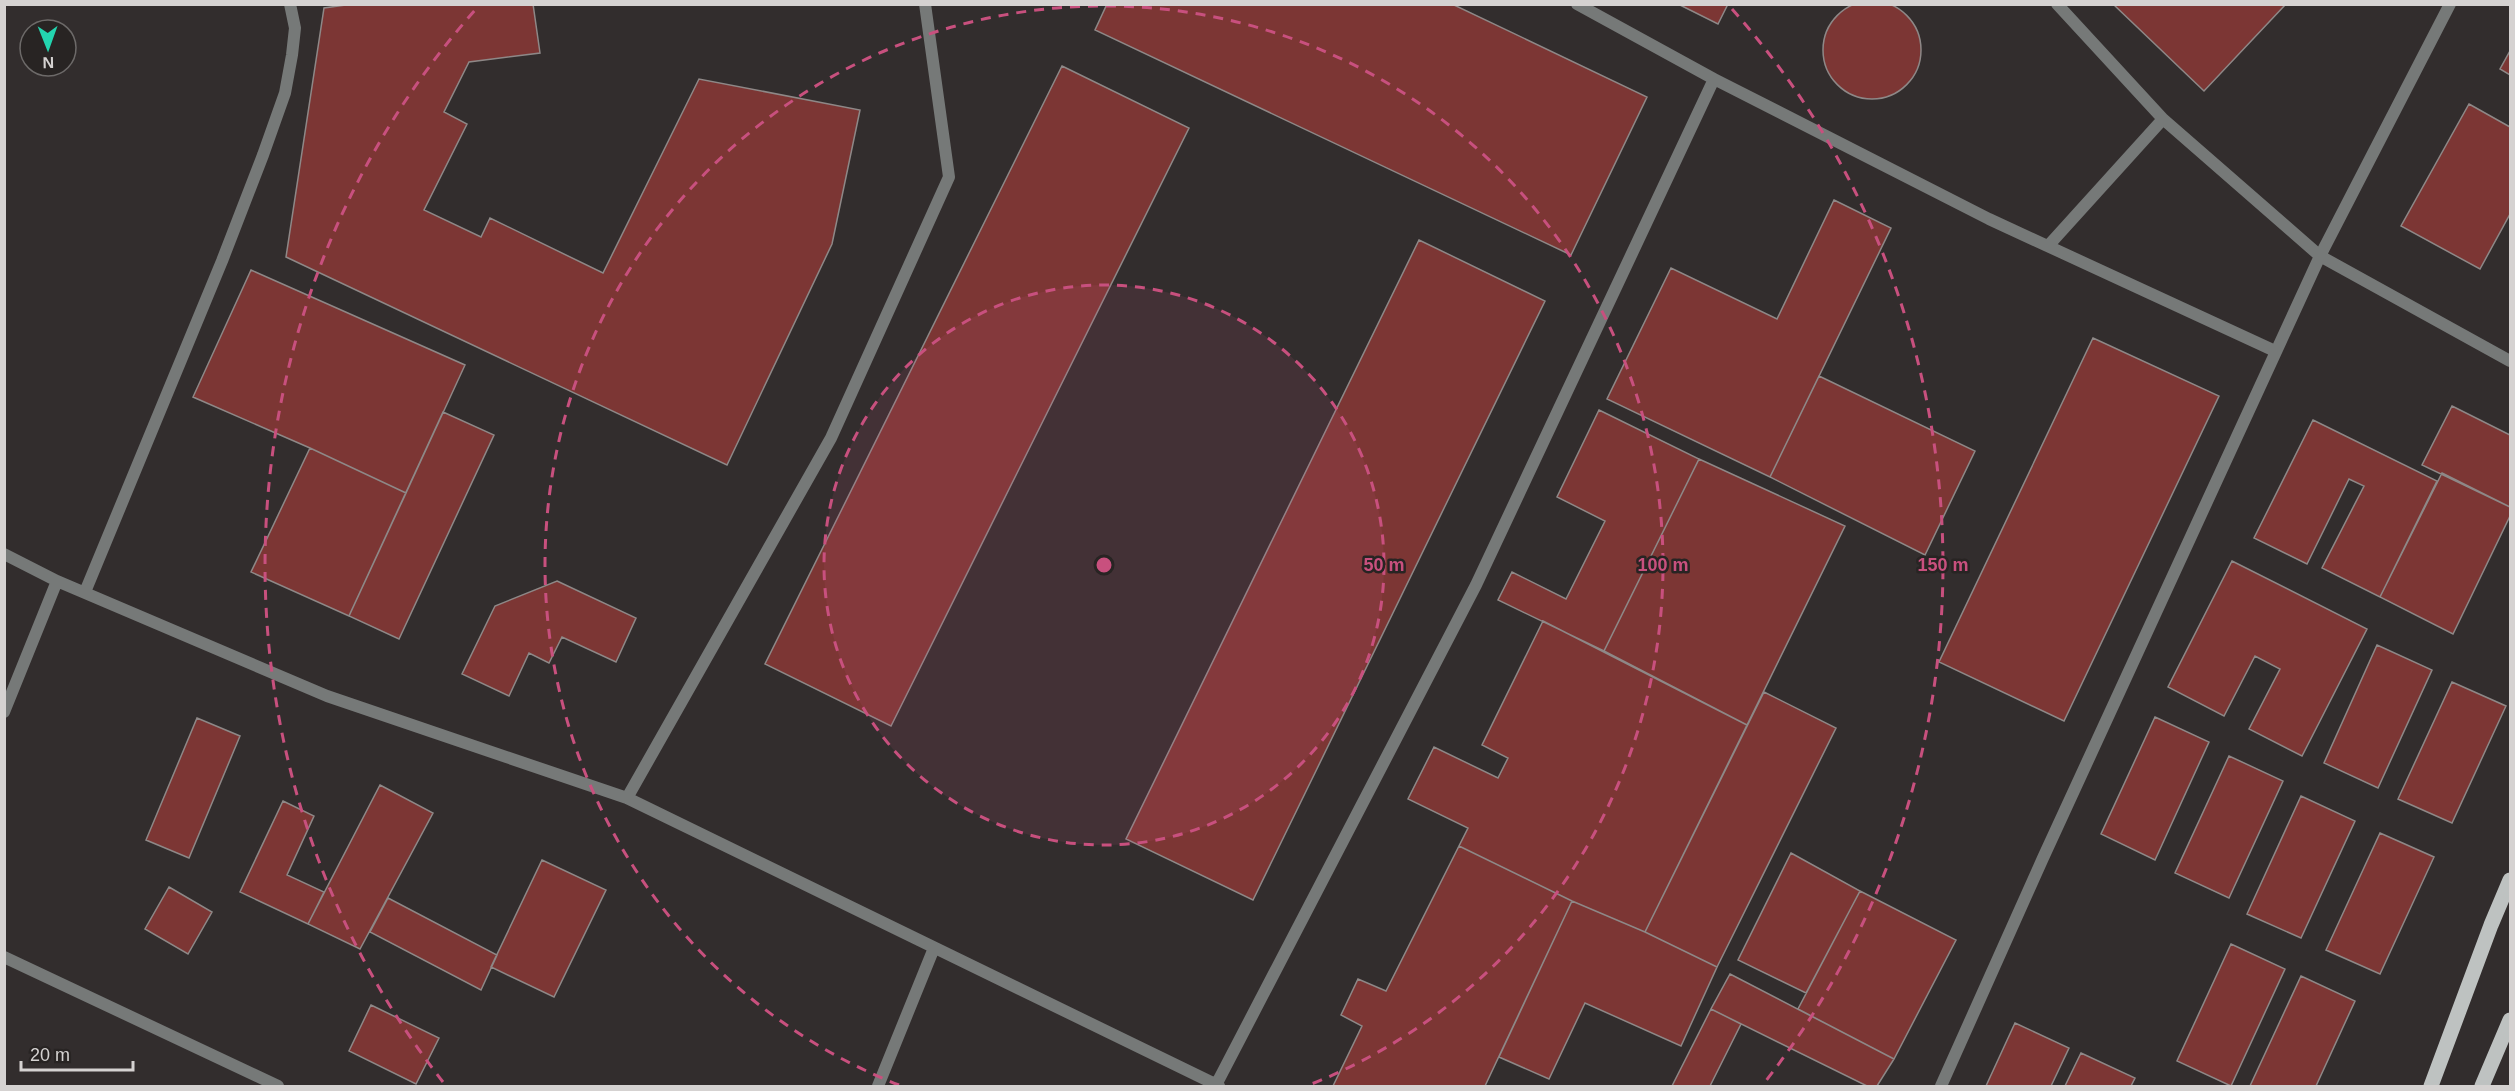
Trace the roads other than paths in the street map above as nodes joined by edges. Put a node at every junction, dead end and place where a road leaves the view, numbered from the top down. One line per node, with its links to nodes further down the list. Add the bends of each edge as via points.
1 (290, 4): 14 (street, via 295,28 285,93 217,272)
2 (925, 4): 16 (street, via 949,177 831,438)
3 (1578, 4): 6 (street)
4 (2057, 4): 7 (street)
5 (2450, 4): 9 (street)
6 (1714, 79): 8 (street); 23 (street, via 1476,585)
7 (2163, 119): 8 (street); 9 (street)
8 (2048, 246): 10 (street)
9 (2320, 256): 10 (street); 11 (street)
10 (2275, 351): 24 (street)
11 (2511, 361)
12 (4, 555): 13 (street)
13 (57, 581): 14 (street); 15 (street)
14 (85, 592): 16 (street, via 327,696)
15 (4, 712)
16 (627, 798): 18 (street)
17 (2511, 880): 25 (main road)
18 (934, 948): 22 (street); 23 (street)
19 (4, 957): 21 (street)
20 (2511, 1020): 26 (main road)
21 (278, 1086)
22 (879, 1086)
23 (1218, 1086)
24 (1941, 1086)
25 (2431, 1086)
26 (2482, 1086)

